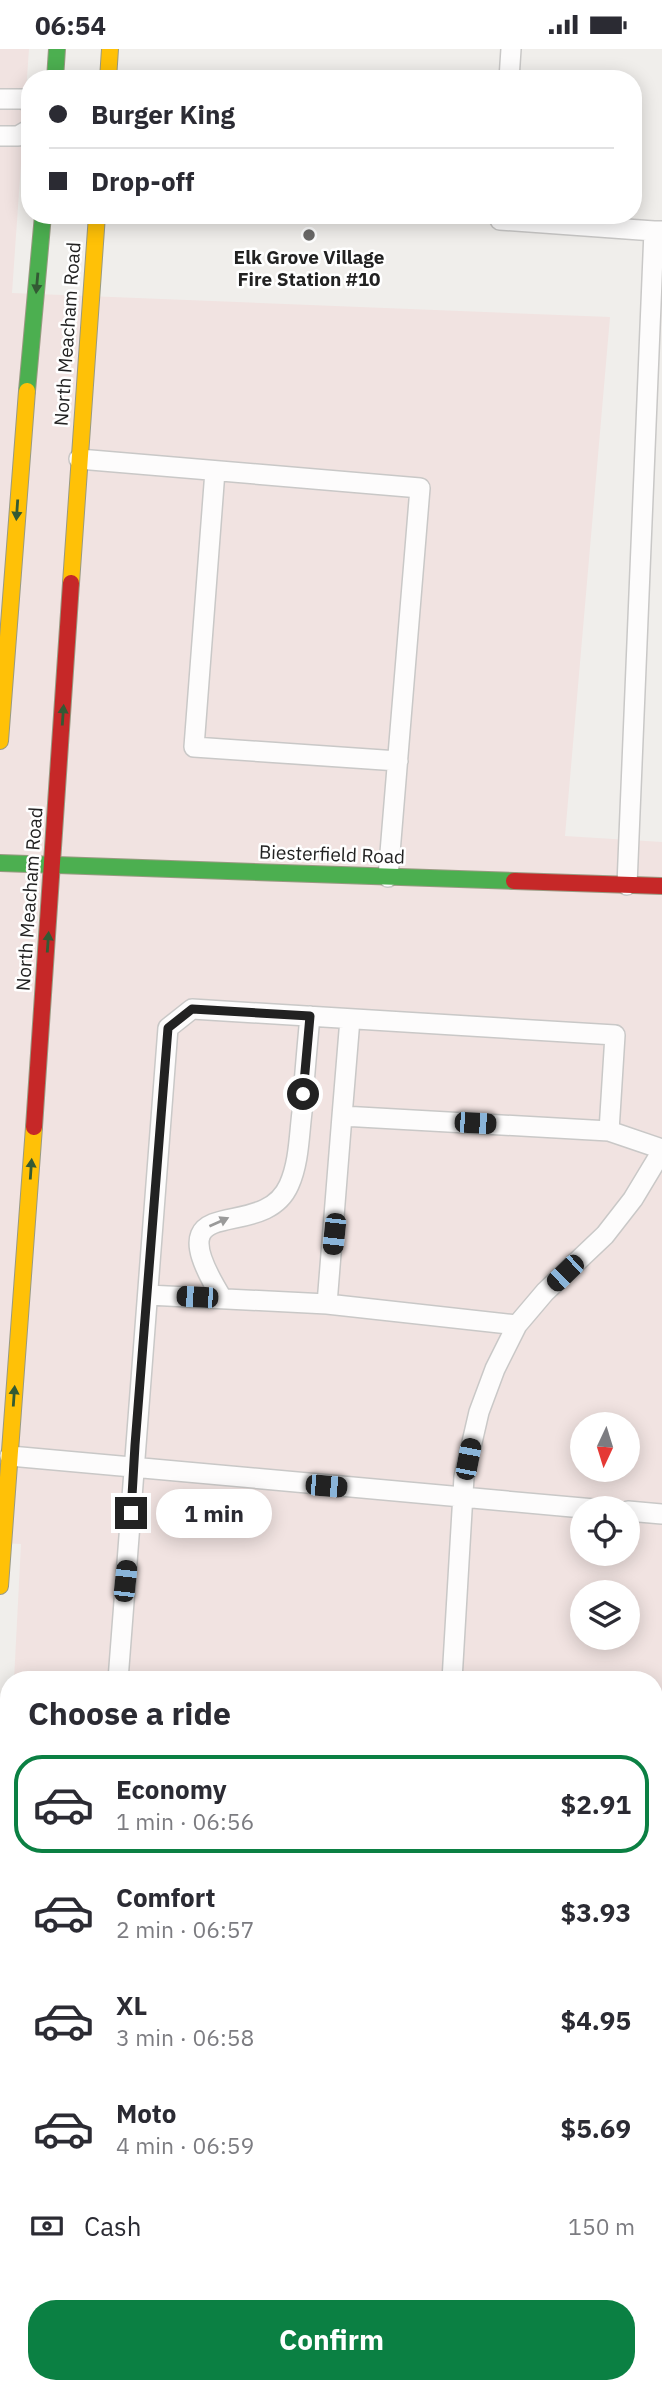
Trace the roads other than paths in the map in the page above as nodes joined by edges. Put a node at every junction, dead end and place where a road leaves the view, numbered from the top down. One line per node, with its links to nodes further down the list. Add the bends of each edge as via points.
1 (57, 49): 4 (main road)
2 (110, 49): 5 (main road)
3 (511, 49): 6 (lane)
4 (56, 70)
5 (109, 70)
6 (510, 70)
7 (0, 99): 8 (lane)
8 (21, 99)
9 (21, 134): 10 (lane)
10 (0, 136)
11 (42, 224): 16 (main road, North Meacham Road, one-way to 16)
12 (96, 224): 17 (main road, North Meacham Road)
13 (557, 224): 14 (lane)
14 (658, 231): 24 (lane)
15 (0, 420): 16 (lane)
16 (24, 421): 19 (main road, North Meacham Road, one-way to 19)
17 (79, 459): 18 (lane); 22 (main road, North Meacham Road, one-way to 17)
18 (215, 471): 20 (lane, via 420,488); 20 (lane, via 194,747)
19 (0, 741)
20 (398, 761): 23 (lane)
21 (0, 863): 22 (main road, Biesterfield Road)
22 (53, 865): 23 (main road, Biesterfield Road); 35 (main road, North Meacham Road, one-way to 22)
23 (388, 877): 24 (main road, Biesterfield Road)
24 (627, 885): 25 (main road, Biesterfield Road)
25 (662, 886)
26 (310, 1016): 27 (lane); 31 (lane, via 192,1009 168,1028); 32 (lane, one-way to 26, via 200,1259 199,1244 213,1223 265,1211 279,1202 289,1187 299,1145)
27 (350, 1019): 28 (lane); 29 (lane, via 615,1035)
28 (342, 1116): 29 (lane); 33 (lane)
29 (609, 1131): 30 (lane)
30 (662, 1150): 34 (lane, via 605,1235)
31 (148, 1295): 32 (lane); 36 (lane)
32 (222, 1299): 33 (lane)
33 (327, 1304): 34 (lane)
34 (517, 1325): 37 (lane, via 480,1412 464,1477)
35 (10, 1456): 36 (lane); 41 (main road, North Meacham Road)
36 (133, 1469): 37 (lane); 42 (lane)
37 (464, 1498): 38 (lane); 43 (lane)
38 (570, 1507)
39 (640, 1512): 40 (lane)
40 (662, 1514)
41 (0, 1586)
42 (118, 1671)
43 (453, 1671)

